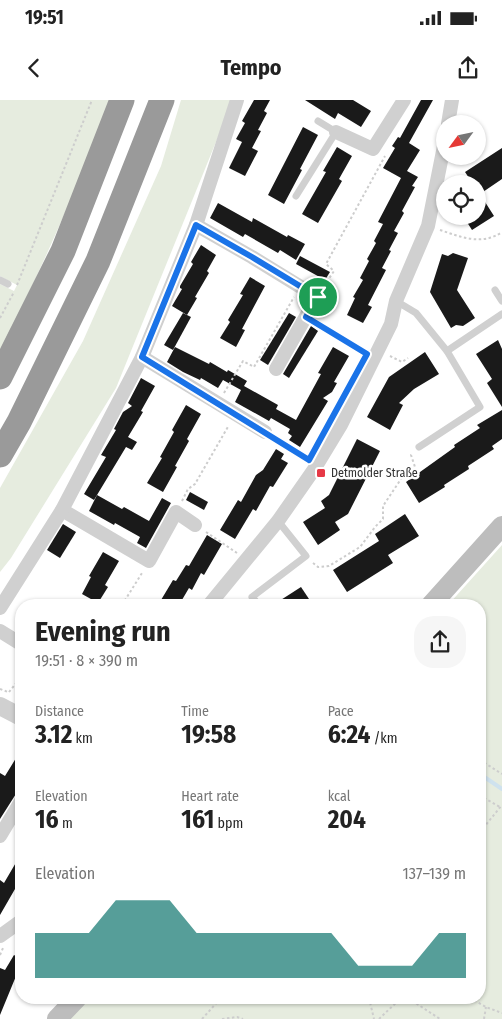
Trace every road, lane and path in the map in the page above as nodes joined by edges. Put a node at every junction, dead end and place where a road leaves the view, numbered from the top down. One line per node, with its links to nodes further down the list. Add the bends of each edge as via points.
1 (92, 100): 25 (path, via 16,288)
2 (122, 100): 32 (highway, via 63,251)
3 (162, 100): 37 (highway, via 98,262)
4 (238, 100): 13 (street)
5 (404, 100): 9 (street, via 373,149)
6 (452, 100): 7 (street)
7 (450, 115)
8 (318, 121): 9 (lane)
9 (336, 132): 12 (lane)
10 (388, 152): 20 (path, via 326,264 334,271)
11 (440, 165): 14 (street)
12 (296, 196)
13 (196, 225): 18 (street); 29 (street)
14 (428, 226): 15 (path, via 468,239 486,240); 22 (street)
15 (502, 232)
16 (0, 280): 17 (lane)
17 (8, 284)
18 (300, 286): 20 (street); 33 (path, via 254,367 243,361)
19 (495, 290): 21 (lane)
20 (318, 297): 24 (street)
21 (502, 301)
22 (396, 302): 26 (lane, via 416,314); 41 (street, via 391,324 341,425)
23 (502, 314): 26 (lane)
24 (306, 317): 27 (path); 31 (street)
25 (0, 318)
26 (447, 352): 36 (lane, via 480,407)
27 (367, 354)
28 (388, 355): 30 (path, via 402,362)
29 (142, 357): 33 (street); 39 (street)
30 (408, 358)
31 (276, 369)
32 (0, 377)
33 (218, 403): 34 (street)
34 (235, 414): 35 (street); 40 (path, via 196,484 188,489)
35 (265, 432): 38 (path)
36 (419, 447): 45 (path, via 411,455 415,467 405,473 383,506 383,519 360,547 329,566 318,566)
37 (0, 455)
38 (309, 460)
39 (62, 510): 46 (street); 51 (street)
40 (176, 512): 42 (street); 46 (street)
41 (278, 521): 45 (lane); 48 (street)
42 (195, 524): 44 (path)
43 (502, 526): 50 (main road)
44 (241, 556)
45 (306, 556): 49 (lane, via 252,597)
46 (149, 560): 47 (path)
47 (126, 599)
48 (214, 599)
49 (254, 599)
50 (435, 599)
51 (0, 608)
52 (0, 631): 53 (street)
53 (15, 640)
54 (15, 684): 55 (path)
55 (4, 700): 56 (street)
56 (15, 711)
57 (486, 764): 58 (path)
58 (502, 774)
59 (486, 799): 60 (path)
60 (501, 806): 62 (path)
61 (15, 811): 63 (street)
62 (486, 825)
63 (0, 836)
64 (15, 925): 65 (street)
65 (0, 936)
66 (71, 1004): 75 (main road)
67 (216, 1004): 74 (path)
68 (370, 1004): 79 (path)
69 (394, 1004): 80 (path)
70 (417, 1004): 81 (path)
71 (481, 1004): 72 (path)
72 (486, 1007): 73 (path); 82 (path)
73 (502, 1013)
74 (203, 1018): 76 (path)
75 (57, 1019)
76 (207, 1019)
77 (222, 1019): 78 (path)
78 (243, 1019)
79 (374, 1019)
80 (379, 1019)
81 (440, 1019)
82 (484, 1019)

